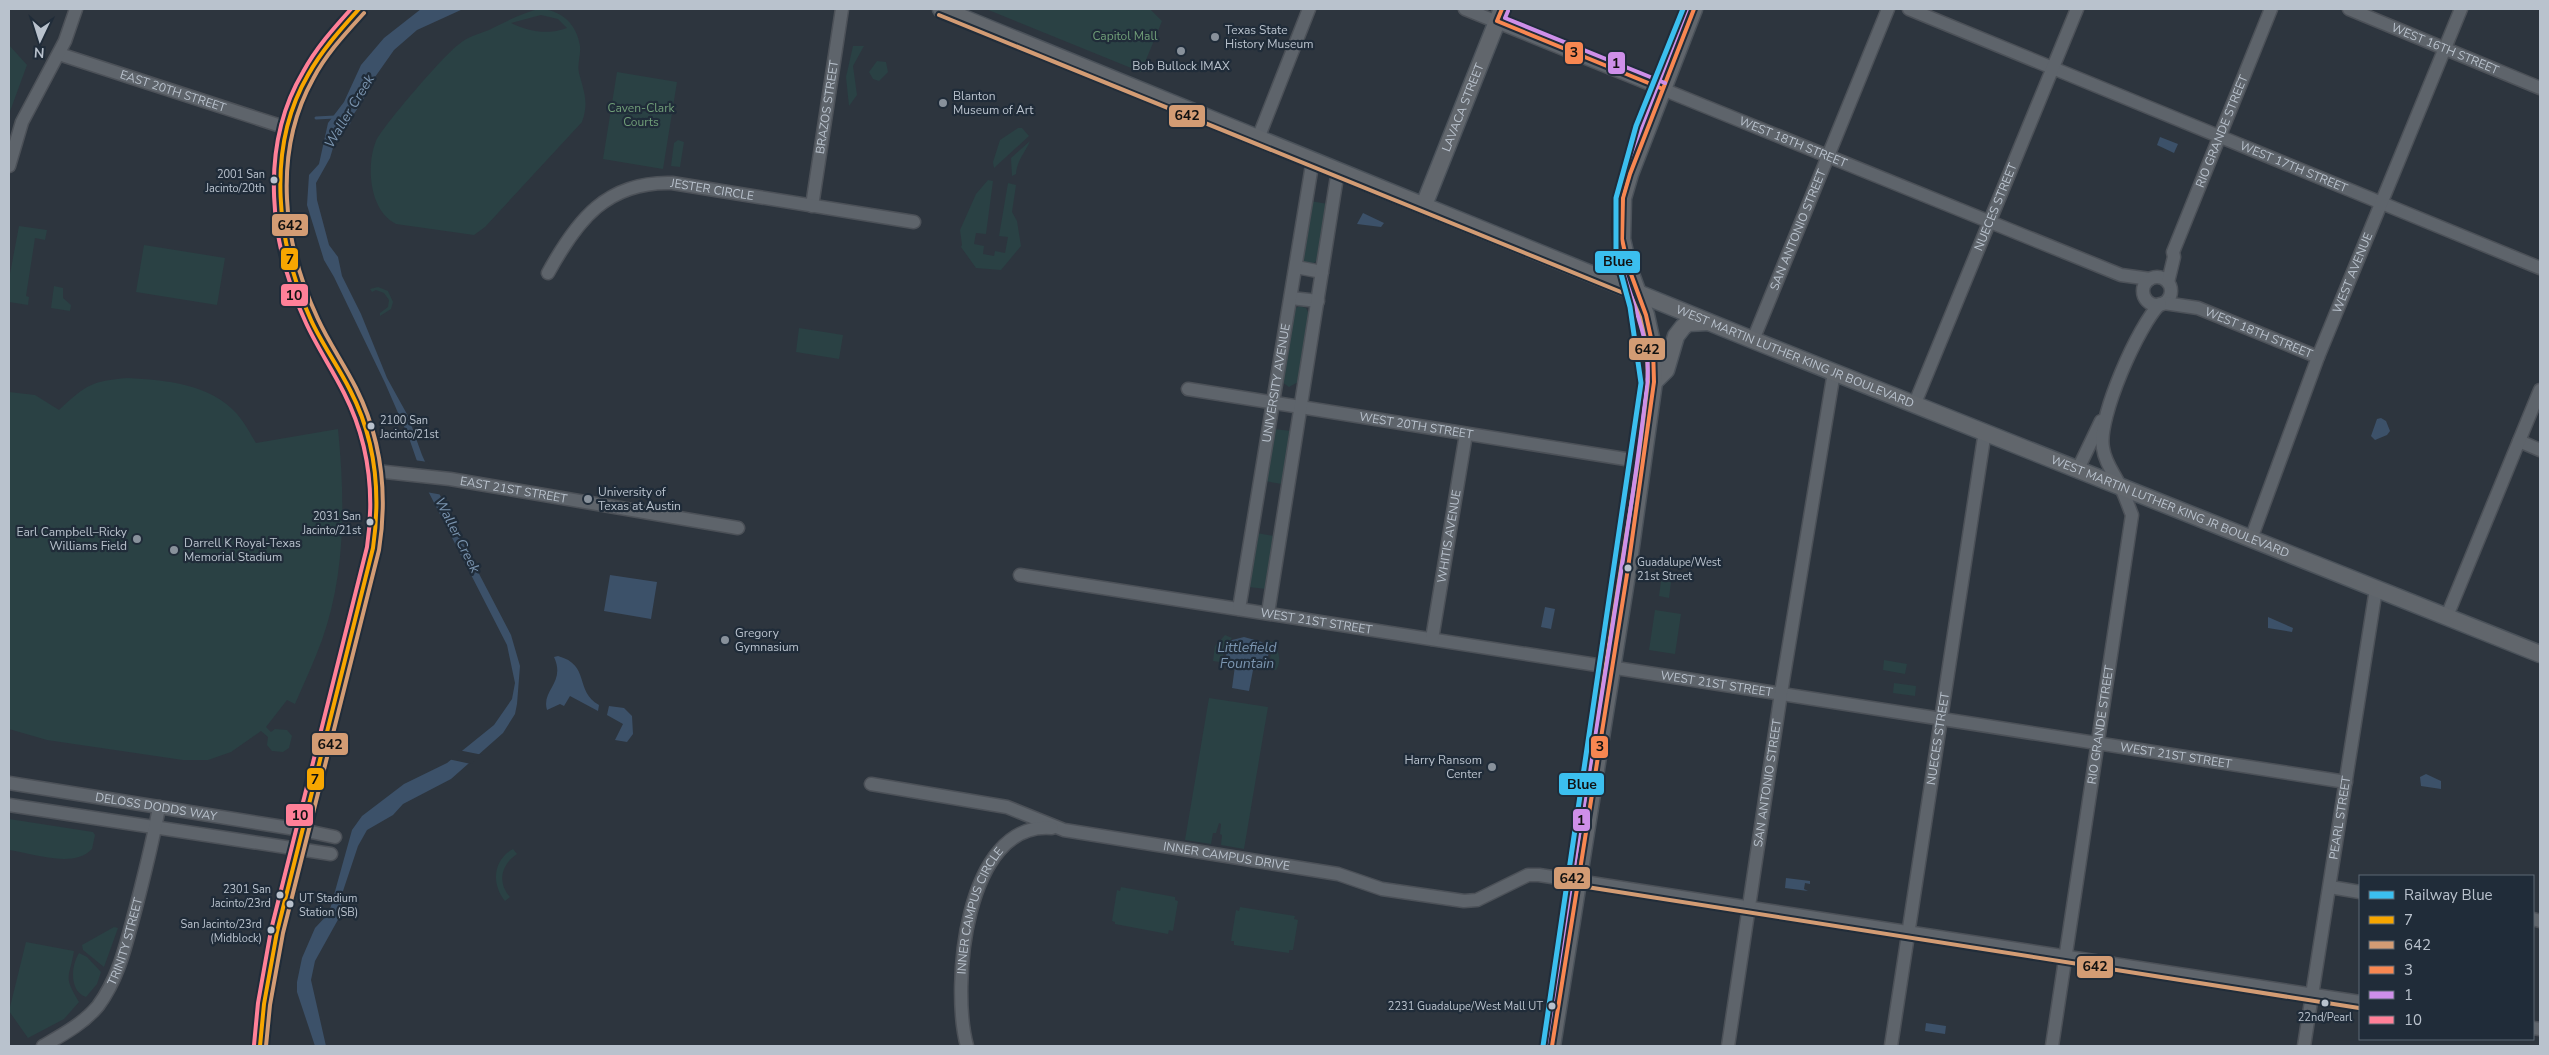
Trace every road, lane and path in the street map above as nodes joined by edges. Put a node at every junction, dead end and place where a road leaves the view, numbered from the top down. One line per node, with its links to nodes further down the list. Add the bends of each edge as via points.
1 (76, 9): 16 (street)
2 (360, 9): 20 (street, via 317,57 296,99)
3 (842, 9): 29 (street, BRAZOS STREET)
4 (941, 9): 21 (main road, WEST MARTIN LUTHER KING JR BOULEVARD)
5 (1309, 9): 21 (street)
6 (1465, 9): 14 (street, WEST 18TH STREET)
7 (1694, 9): 19 (main road)
8 (1888, 9): 23 (street, SAN ANTONIO STREET)
9 (1909, 9): 17 (street, WEST 17TH STREET)
10 (2078, 9): 17 (street, NUECES STREET)
11 (2271, 9): 22 (street, RIO GRANDE STREET)
12 (2349, 9): 15 (street, WEST 16TH STREET)
13 (2461, 9): 15 (street, WEST AVENUE)
14 (1500, 15): 19 (street, WEST 18TH STREET); 28 (main road, LAVACA STREET)
15 (2445, 50): 18 (street, WEST 16TH STREET); 27 (street, WEST AVENUE)
16 (59, 54): 20 (street, EAST 20TH STREET); 25 (street, via 22,122)
17 (2053, 68): 22 (street, WEST 17TH STREET); 31 (street, NUECES STREET)
18 (2540, 88)
19 (1663, 89): 23 (street, WEST 18TH STREET); 40 (main road, via 1623,198 1622,239)
20 (287, 128): 64 (street, via 280,163 279,196 291,267 317,333 358,407)
21 (1259, 136): 24 (main road, WEST MARTIN LUTHER KING JR BOULEVARD)
22 (2219, 136): 27 (street, WEST 17TH STREET); 32 (street, RIO GRANDE STREET)
23 (1828, 156): 31 (street, WEST 18TH STREET); 48 (street, SAN ANTONIO STREET)
24 (1313, 159): 26 (main road, WEST MARTIN LUTHER KING JR BOULEVARD); 33 (street, UNIVERSITY AVENUE)
25 (9, 166)
26 (1338, 170): 28 (main road, WEST MARTIN LUTHER KING JR BOULEVARD); 35 (street)
27 (2382, 202): 34 (street, WEST 17TH STREET); 49 (street, WEST AVENUE)
28 (1424, 205): 40 (main road, WEST MARTIN LUTHER KING JR BOULEVARD)
29 (812, 206): 30 (street, JESTER CIRCLE); 36 (street, JESTER CIRCLE, via 672,183 638,185 610,197 588,215)
30 (914, 222)
31 (1990, 222): 37 (street, WEST 18TH STREET); 55 (street, NUECES STREET)
32 (2173, 252): 38 (street, RIO GRANDE STREET); 39 (street, RIO GRANDE STREET)
33 (1296, 267): 35 (street); 42 (street, UNIVERSITY AVENUE)
34 (2540, 268)
35 (1322, 272): 43 (street)
36 (548, 273)
37 (2121, 275): 38 (street, WEST 18TH STREET); 41 (street, WEST 18TH STREET)
38 (2152, 278): 39 (street, via 2162,278); 41 (street, via 2144,286)
39 (2169, 285): 44 (street, via 2171,294); 45 (street, WEST 18TH STREET)
40 (1636, 291): 46 (main road, WEST MARTIN LUTHER KING JR BOULEVARD); 51 (main road, via 1646,315 1653,347)
41 (2145, 295): 44 (street, via 2154,304); 47 (street, RIO GRANDE STREET)
42 (1291, 298): 43 (street); 54 (street, UNIVERSITY AVENUE)
43 (1318, 301): 56 (street)
44 (2162, 303): 45 (street, WEST 18TH STREET); 47 (street, RIO GRANDE STREET)
45 (2198, 308): 49 (street, WEST 18TH STREET)
46 (1709, 322): 48 (main road, WEST MARTIN LUTHER KING JR BOULEVARD); 51 (main road, via 1688,323 1682,327 1666,370)
47 (2143, 326): 57 (street, RIO GRANDE STREET)
48 (1753, 340): 50 (main road, WEST MARTIN LUTHER KING JR BOULEVARD)
49 (2318, 357): 67 (street, WEST AVENUE)
50 (1834, 372): 55 (main road, WEST MARTIN LUTHER KING JR BOULEVARD); 76 (street, SAN ANTONIO STREET)
51 (1654, 382): 62 (main road)
52 (1188, 389): 54 (street, WEST 20TH STREET)
53 (2540, 390): 60 (street)
54 (1272, 402): 56 (street, WEST 20TH STREET); 70 (street, UNIVERSITY AVENUE)
55 (1915, 403): 58 (main road, WEST MARTIN LUTHER KING JR BOULEVARD)
56 (1301, 408): 59 (street, WEST 20TH STREET); 71 (street)
57 (2107, 410): 63 (street, RIO GRANDE STREET); 65 (street, RIO GRANDE STREET, via 2102,432 2103,449)
58 (1985, 431): 63 (main road, WEST MARTIN LUTHER KING JR BOULEVARD); 77 (street, NUECES STREET)
59 (1466, 434): 62 (street, WEST 20TH STREET); 73 (street, WHITIS AVENUE)
60 (2519, 441): 61 (street); 72 (street)
61 (2540, 450)
62 (1644, 462): 75 (main road)
63 (2078, 469): 65 (main road, WEST MARTIN LUTHER KING JR BOULEVARD)
64 (376, 471): 66 (street, EAST 21ST STREET, via 439,478); 87 (street, via 378,512 373,548)
65 (2120, 486): 67 (main road, WEST MARTIN LUTHER KING JR BOULEVARD); 78 (street, RIO GRANDE STREET, via 2132,515)
66 (738, 528)
67 (2251, 539): 69 (main road, WEST MARTIN LUTHER KING JR BOULEVARD)
68 (1020, 575): 70 (street, WEST 21ST STREET)
69 (2376, 589): 72 (main road, WEST MARTIN LUTHER KING JR BOULEVARD); 79 (street, PEARL STREET)
70 (1239, 609): 71 (street, WEST 21ST STREET)
71 (1268, 613): 73 (street, WEST 21ST STREET)
72 (2447, 616): 74 (main road, WEST MARTIN LUTHER KING JR BOULEVARD)
73 (1432, 639): 75 (street, WEST 21ST STREET)
74 (2540, 654)
75 (1613, 667): 76 (street, WEST 21ST STREET); 92 (main road)
76 (1780, 692): 77 (street, WEST 21ST STREET); 95 (street, SAN ANTONIO STREET)
77 (1941, 718): 78 (street, WEST 21ST STREET); 96 (street, NUECES STREET)
78 (2096, 744): 79 (street, WEST 21ST STREET); 97 (street, RIO GRANDE STREET)
79 (2346, 782): 93 (street, PEARL STREET)
80 (9, 783): 82 (street, DELOSS DODDS WAY)
81 (871, 784): 88 (street, INNER CAMPUS DRIVE, via 1007,807)
82 (35, 787): 84 (street, DELOSS DODDS WAY); 85 (street)
83 (9, 805): 85 (street, DELOSS DODDS WAY)
84 (159, 807): 86 (street, TRINITY STREET); 87 (street, DELOSS DODDS WAY)
85 (31, 808): 86 (street, DELOSS DODDS WAY)
86 (155, 828): 90 (street, DELOSS DODDS WAY); 100 (street, TRINITY STREET, via 128,939 110,988 82,1022)
87 (302, 830): 89 (street, DELOSS DODDS WAY); 90 (street)
88 (1064, 830): 92 (street, INNER CAMPUS DRIVE, via 1338,874 1382,890 1464,901 1483,898 1528,876); 102 (street, INNER CAMPUS CIRCLE, via 1036,828 1017,834 998,850 985,872 964,948 961,994)
89 (335, 837)
90 (297, 850): 91 (street, DELOSS DODDS WAY); 101 (street, via 269,968)
91 (331, 854)
92 (1578, 880): 95 (street, INNER CAMPUS DRIVE); 103 (main road)
93 (2330, 887): 94 (street); 98 (street, PEARL STREET)
94 (2359, 892)
95 (1748, 906): 96 (street, INNER CAMPUS DRIVE); 104 (street, SAN ANTONIO STREET)
96 (1909, 932): 97 (street, INNER CAMPUS DRIVE); 105 (street, NUECES STREET)
97 (2067, 955): 98 (street, INNER CAMPUS DRIVE); 106 (street, RIO GRANDE STREET)
98 (2313, 996): 99 (street, INNER CAMPUS DRIVE); 107 (street, PEARL STREET)
99 (2359, 1002)
100 (43, 1046)
101 (260, 1046)
102 (968, 1046)
103 (1552, 1046)
104 (1728, 1046)
105 (1891, 1046)
106 (2052, 1046)
107 (2304, 1046)

